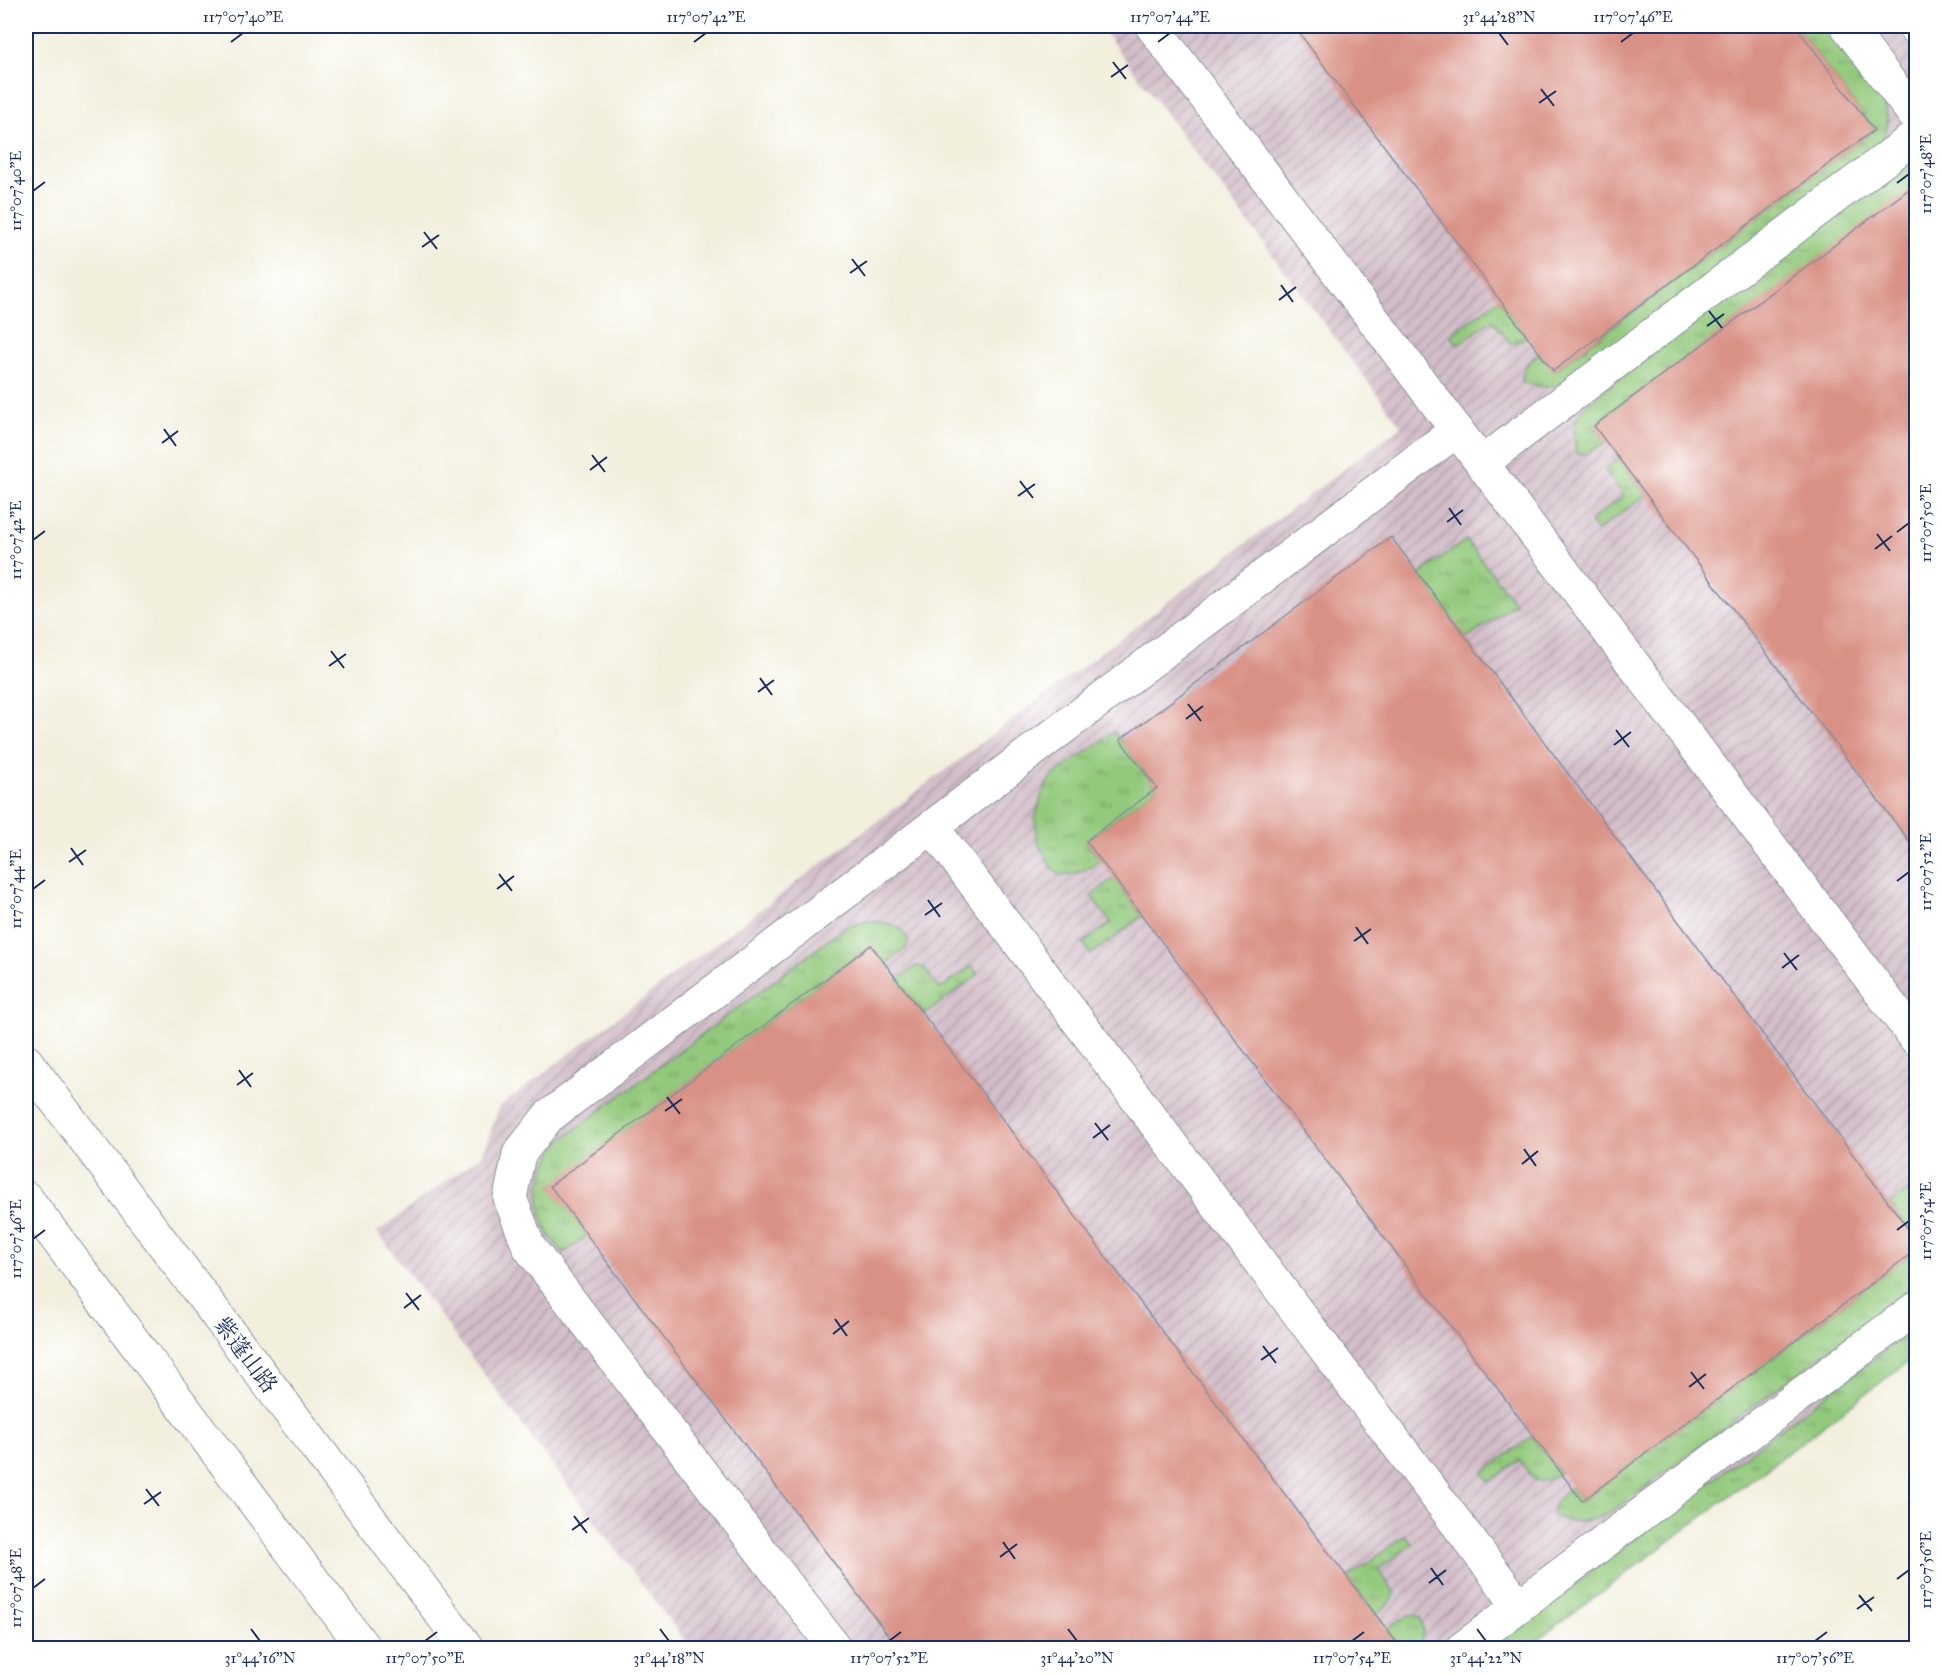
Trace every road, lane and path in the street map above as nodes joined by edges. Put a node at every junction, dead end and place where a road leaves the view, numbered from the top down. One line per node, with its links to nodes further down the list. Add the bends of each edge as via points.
1 (1152, 26): 5 (main road)
2 (1848, 26): 3 (main road)
3 (1917, 117)
4 (1917, 136): 6 (main road)
5 (1457, 430): 6 (main road); 7 (main road)
6 (1482, 463): 8 (main road)
7 (932, 827): 12 (main road); 15 (main road, via 548,1117 519,1154 510,1198 530,1247)
8 (1917, 1039)
9 (26, 1061): 14 (main road, 紫蓬山路)
10 (26, 1198): 13 (main road)
11 (1917, 1308): 12 (main road)
12 (1519, 1606): 16 (main road)
13 (364, 1648)
14 (467, 1648)
15 (835, 1648)
16 (1463, 1648)

